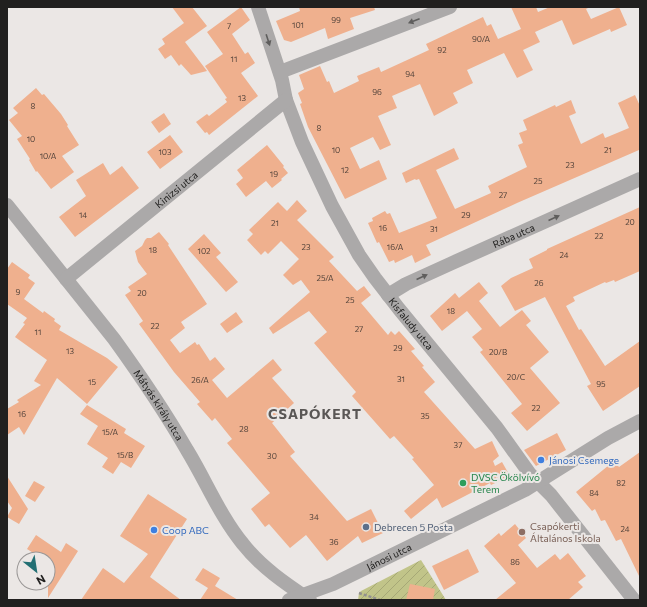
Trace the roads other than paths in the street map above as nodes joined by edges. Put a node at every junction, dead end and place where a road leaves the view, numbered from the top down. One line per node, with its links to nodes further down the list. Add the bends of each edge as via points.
1 (258, 7): 3 (street, Kisfaludy utca, one-way to 3)
2 (450, 7): 3 (street, one-way to 3)
3 (280, 72): 4 (street, Kisfaludy utca)
4 (286, 100): 7 (street, Kinizsi utca); 8 (street, Kisfaludy utca, via 302,142 349,238)
5 (640, 179): 8 (street, Rába utca, one-way to 5, via 406,284)
6 (7, 205): 7 (street, Mátyás király utca)
7 (66, 279): 11 (street, Mátyás király utca, via 114,339 145,384 243,544 269,571)
8 (388, 295): 10 (street, Kisfaludy utca, via 477,402)
9 (640, 421): 10 (street, Jánosi utca)
10 (538, 482): 11 (street, Jánosi utca); 13 (street, Kisfaludy utca)
11 (306, 598): 12 (street, Jánosi utca)
12 (289, 600)
13 (634, 600)

